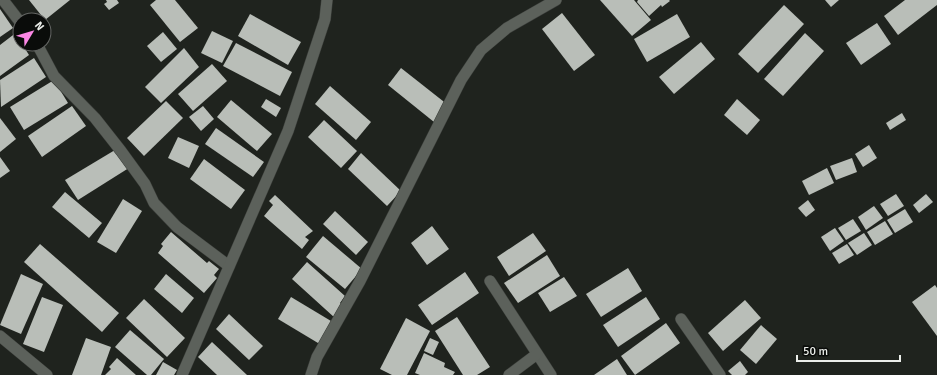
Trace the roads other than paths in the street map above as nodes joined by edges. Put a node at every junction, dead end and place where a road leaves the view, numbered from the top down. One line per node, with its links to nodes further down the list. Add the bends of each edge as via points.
1 (3, 0): 4 (street)
2 (327, 0): 6 (street, via 325,20 288,131)
3 (556, 0): 13 (street, via 507,28 481,50 461,80 360,281 317,357)
4 (12, 12)
5 (41, 52): 6 (street, via 54,76 95,118 121,151 145,184 154,203 177,227)
6 (229, 266): 12 (street)
7 (490, 281): 10 (street)
8 (681, 319): 16 (street)
9 (0, 336): 11 (street)
10 (537, 354): 14 (street); 15 (street)
11 (47, 375)
12 (182, 375)
13 (311, 375)
14 (509, 375)
15 (551, 375)
16 (720, 375)

